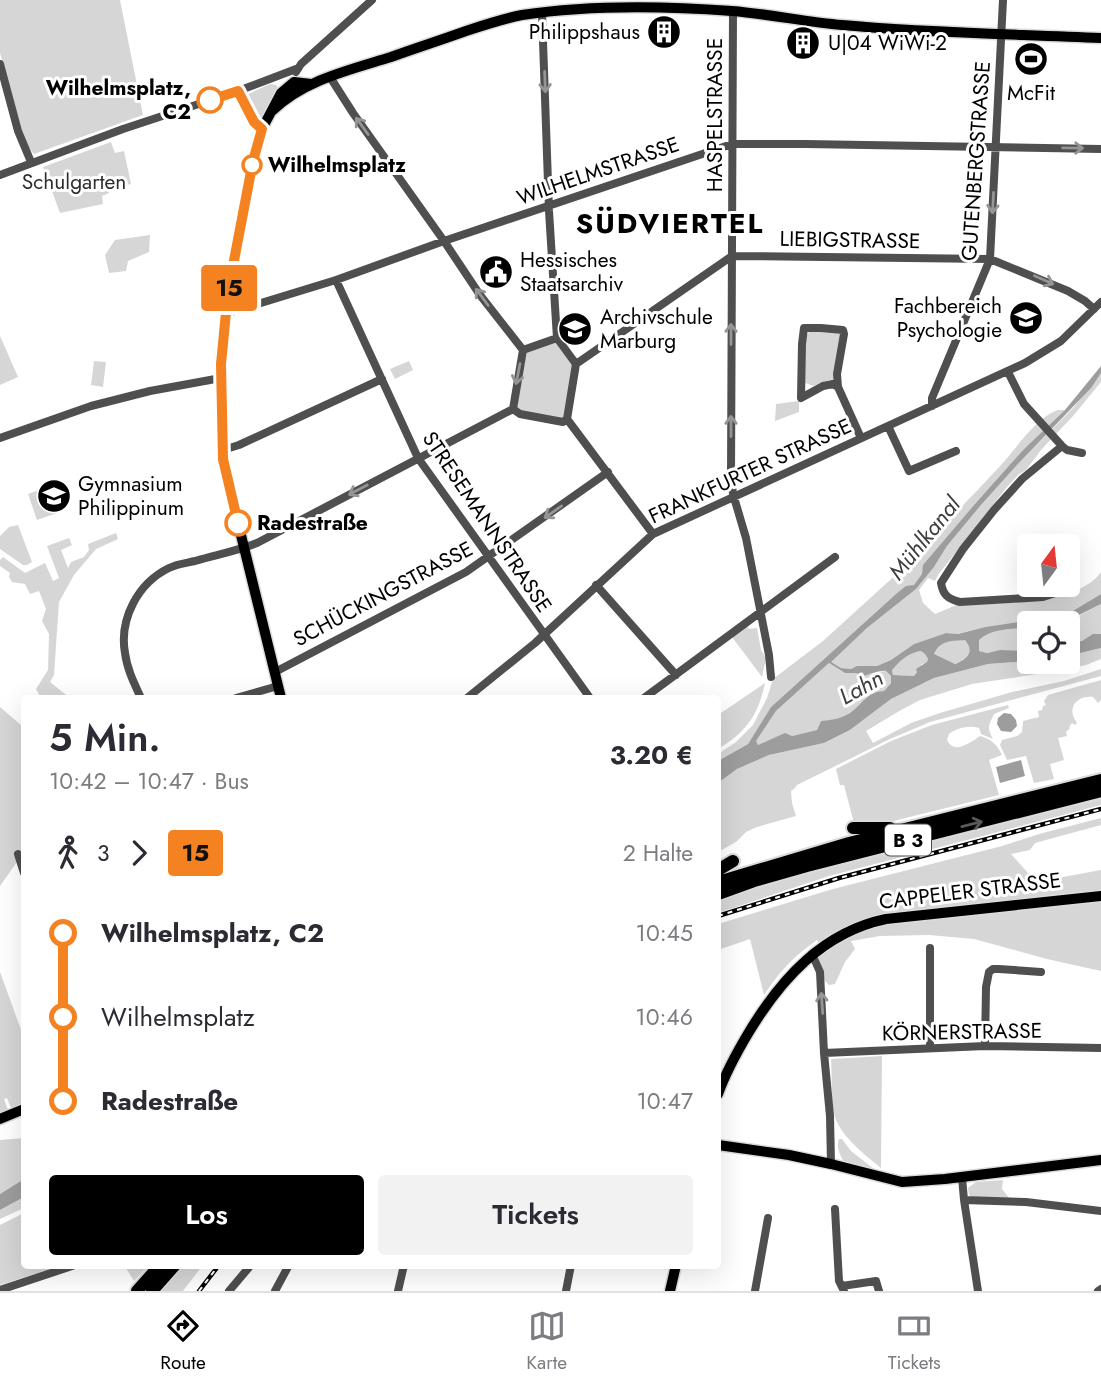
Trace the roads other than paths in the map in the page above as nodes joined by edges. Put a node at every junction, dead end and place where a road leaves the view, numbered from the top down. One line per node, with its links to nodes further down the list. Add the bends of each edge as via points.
1 (372, 0): 8 (street)
2 (1003, 0): 5 (street, GUTENBERGSTRASSE)
3 (733, 11): 4 (main road, via 645,7); 5 (main road, via 845,25); 14 (street, HASPELSTRASSE)
4 (542, 13): 9 (main road, via 502,20); 19 (street, one-way to 19)
5 (1002, 34): 6 (main road); 15 (street, GUTENBERGSTRASSE)
6 (1101, 38)
7 (0, 64): 17 (street)
8 (296, 69): 10 (street); 11 (street)
9 (330, 77): 11 (main road); 20 (street, one-way to 9)
10 (270, 79): 11 (street); 12 (street)
11 (292, 86): 13 (main road, via 281,93)
12 (238, 91): 13 (street); 17 (street)
13 (262, 129): 26 (main road)
14 (732, 144): 15 (street, WILHELMSTRASSE); 19 (street, WILHELMSTRASSE); 21 (street, HASPELSTRASSE)
15 (996, 147): 16 (street, WILHELMSTRASSE, one-way to 16); 22 (street, GUTENBERGSTRASSE, one-way to 22)
16 (1101, 149)
17 (30, 162): 18 (street)
18 (0, 175)
19 (549, 207): 20 (street, WILHELMSTRASSE); 27 (street)
20 (444, 241): 23 (street, WILHELMSTRASSE); 28 (street, one-way to 20)
21 (732, 256): 22 (street, LIEBIGSTRASSE); 29 (street); 46 (street, HASPELSTRASSE, one-way to 21)
22 (990, 259): 25 (street, one-way to 25, via 1068,291); 34 (street, GUTENBERGSTRASSE)
23 (336, 279): 26 (street, WILHELMSTRASSE); 32 (street, STRESEMANNSTRASSE)
24 (1101, 302): 25 (street, FRANKFURTER STRASSE)
25 (1094, 309): 30 (street, FRANKFURTER STRASSE, via 1061,341)
26 (224, 318): 31 (main road)
27 (557, 338): 28 (street); 29 (street)
28 (523, 350): 35 (street, one-way to 35)
29 (576, 363): 36 (street)
30 (1008, 372): 34 (street, FRANKFURTER STRASSE); 40 (street, via 1024,404)
31 (221, 378): 38 (street, via 91,406); 41 (main road)
32 (382, 379): 41 (street); 44 (street, STRESEMANNSTRASSE)
33 (838, 387): 33 (street, via 843,330 804,328 801,398 823,386); 39 (street)
34 (932, 406): 37 (street, FRANKFURTER STRASSE)
35 (513, 410): 36 (street, via 563,422); 44 (street)
36 (568, 419): 45 (street)
37 (888, 426): 39 (street, FRANKFURTER STRASSE); 42 (street, via 909,471)
38 (0, 438)
39 (860, 438): 46 (street, FRANKFURTER STRASSE)
40 (1058, 442): 43 (street, via 1067,450); 52 (street, via 994,510 940,583 952,600)
41 (223, 450): 48 (main road)
42 (956, 450)
43 (1082, 453)
44 (418, 458): 48 (street, one-way to 48); 49 (street, STRESEMANNSTRASSE)
45 (608, 472): 47 (street); 49 (street, SCHÜCKINGSTRASSE, one-way to 49)
46 (734, 498): 47 (street, FRANKFURTER STRASSE); 53 (street, HASPELSTRASSE)
47 (653, 534): 51 (street, FRANKFURTER STRASSE)
48 (244, 548): 55 (main road); 59 (street, via 171,567 143,588 133,602 123,636)
49 (488, 557): 54 (street, STRESEMANNSTRASSE); 55 (street, SCHÜCKINGSTRASSE)
50 (835, 557): 53 (street)
51 (596, 585): 54 (street, FRANKFURTER STRASSE); 56 (street)
52 (1043, 597)
53 (760, 613): 56 (street); 57 (street, HASPELSTRASSE)
54 (543, 635): 62 (street, FRANKFURTER STRASSE); 63 (street, STRESEMANNSTRASSE)
55 (275, 672): 58 (main road)
56 (676, 675): 64 (street)
57 (771, 677)
58 (278, 686): 60 (street); 61 (main road)
59 (140, 695)
60 (246, 695)
61 (280, 695)
62 (471, 695)
63 (588, 695)
64 (648, 695)
65 (1101, 780): 68 (highway, B 3)
66 (1101, 791): 74 (highway, B 3, one-way to 66, via 807,866)
67 (853, 828): 68 (highway)
68 (908, 829): 73 (highway, B 3)
69 (18, 854): 71 (street)
70 (733, 861): 72 (highway)
71 (21, 864)
72 (721, 868)
73 (721, 881)
74 (721, 893)
75 (1101, 896): 77 (main road, CAPPELER STRASSE, via 886,919 859,926)
76 (930, 948): 80 (street)
77 (817, 951): 82 (street, one-way to 77); 83 (main road, CAPPELER STRASSE, via 788,978 759,1016)
78 (1041, 972): 79 (street, via 989,972)
79 (985, 1046): 80 (street, KÖRNERSTRASSE); 81 (street, KÖRNERSTRASSE)
80 (930, 1048): 82 (street, KÖRNERSTRASSE)
81 (1101, 1048)
82 (824, 1053): 88 (street)
83 (721, 1086)
84 (21, 1110): 85 (main road)
85 (0, 1118)
86 (721, 1145): 88 (main road)
87 (1101, 1160): 89 (main road)
88 (831, 1164): 89 (main road, via 902,1182)
89 (962, 1177): 90 (street)
90 (964, 1200): 92 (street); 113 (street)
91 (835, 1209): 102 (street)
92 (1101, 1212)
93 (768, 1218): 111 (street)
94 (63, 1269): 103 (street)
95 (156, 1269): 104 (highway)
96 (171, 1269): 105 (highway)
97 (248, 1269): 106 (street)
98 (287, 1269): 107 (street)
99 (403, 1269): 108 (street)
100 (570, 1269): 109 (street)
101 (675, 1269): 110 (main road)
102 (843, 1289): 112 (street, via 876,1280)
103 (0, 1290)
104 (137, 1291)
105 (152, 1291)
106 (229, 1291)
107 (275, 1291)
108 (398, 1291)
109 (566, 1291)
110 (670, 1291)
111 (755, 1291)
112 (879, 1291)
113 (978, 1291)

